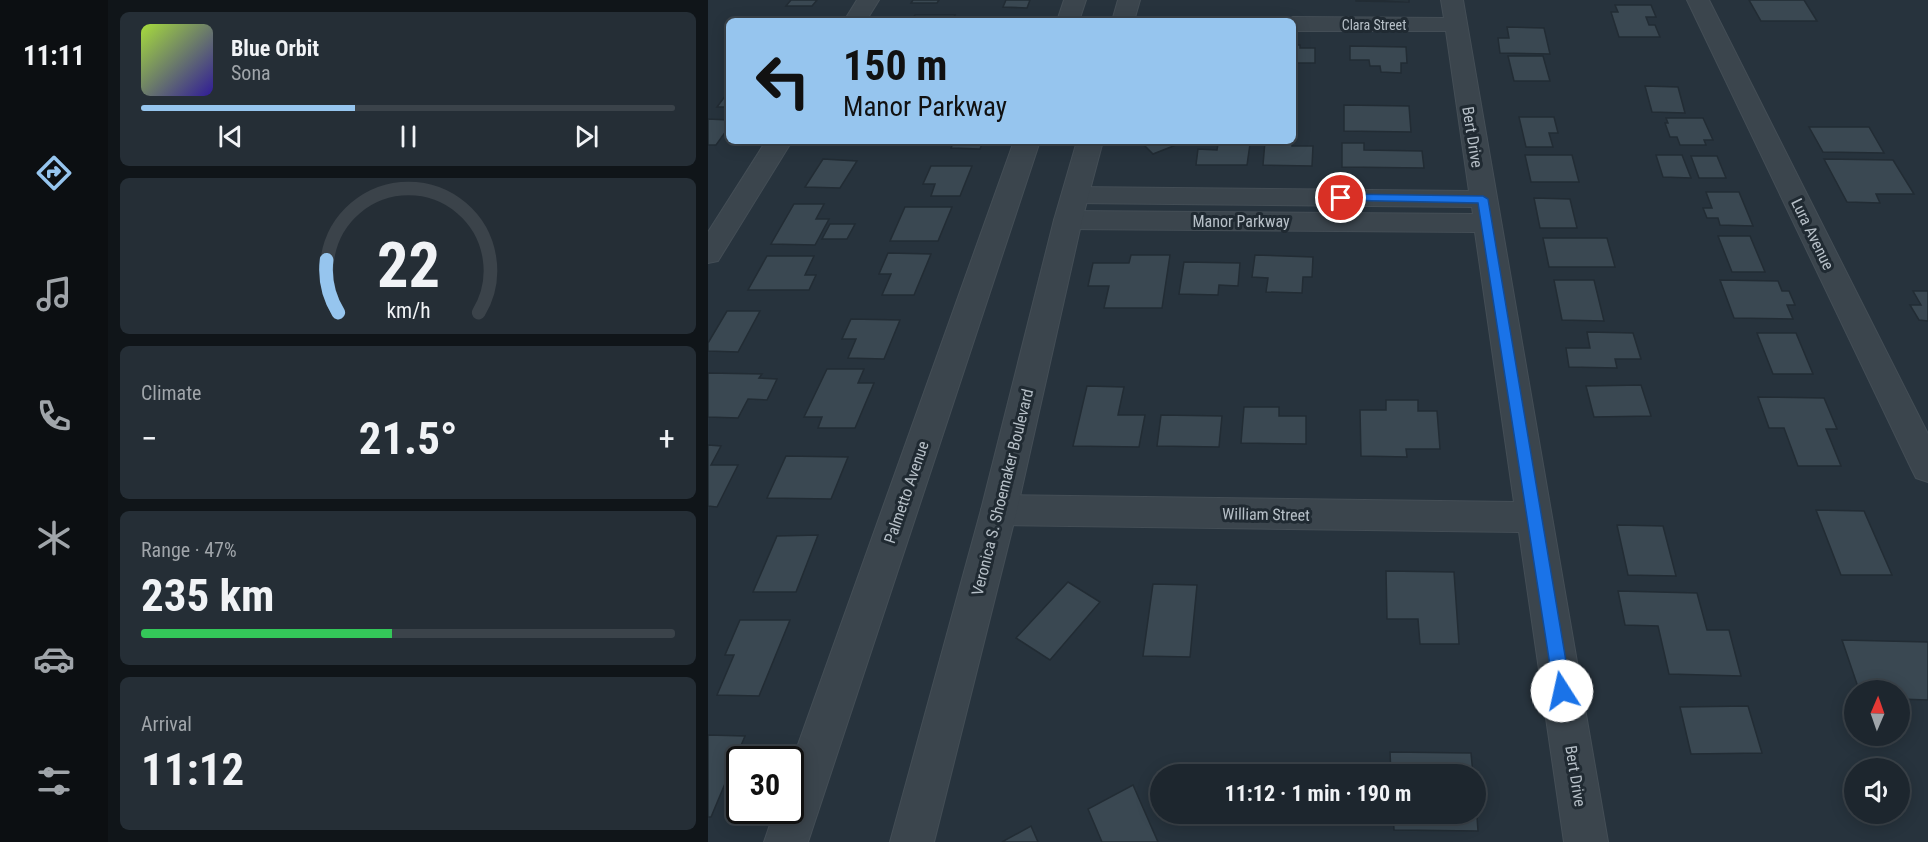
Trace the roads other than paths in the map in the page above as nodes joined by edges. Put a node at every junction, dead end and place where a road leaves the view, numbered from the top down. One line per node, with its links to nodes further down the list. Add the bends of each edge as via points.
1 (868, 0): 6 (street)
2 (1075, 0): 7 (street)
3 (1129, 0): 8 (street)
4 (1698, 0): 17 (street, Lura Avenue)
5 (1454, 13): 9 (street, Clara Street); 14 (street, Bert Drive)
6 (857, 18)
7 (1069, 18)
8 (1124, 18)
9 (1296, 24)
10 (777, 144): 15 (street)
11 (1026, 144): 20 (street, Palmetto Avenue)
12 (1089, 144): 13 (street, Veronica S. Shoemaker Boulevard)
13 (1072, 207): 14 (street, Manor Parkway); 18 (street, Veronica S. Shoemaker Boulevard)
14 (1485, 211): 19 (street, Bert Drive)
15 (718, 224): 16 (street)
16 (708, 254)
17 (1928, 468)
18 (999, 510): 19 (street, William Street); 21 (street, Veronica S. Shoemaker Boulevard)
19 (1533, 517): 22 (street, Bert Drive)
20 (786, 842)
21 (912, 842)
22 (1586, 842)

